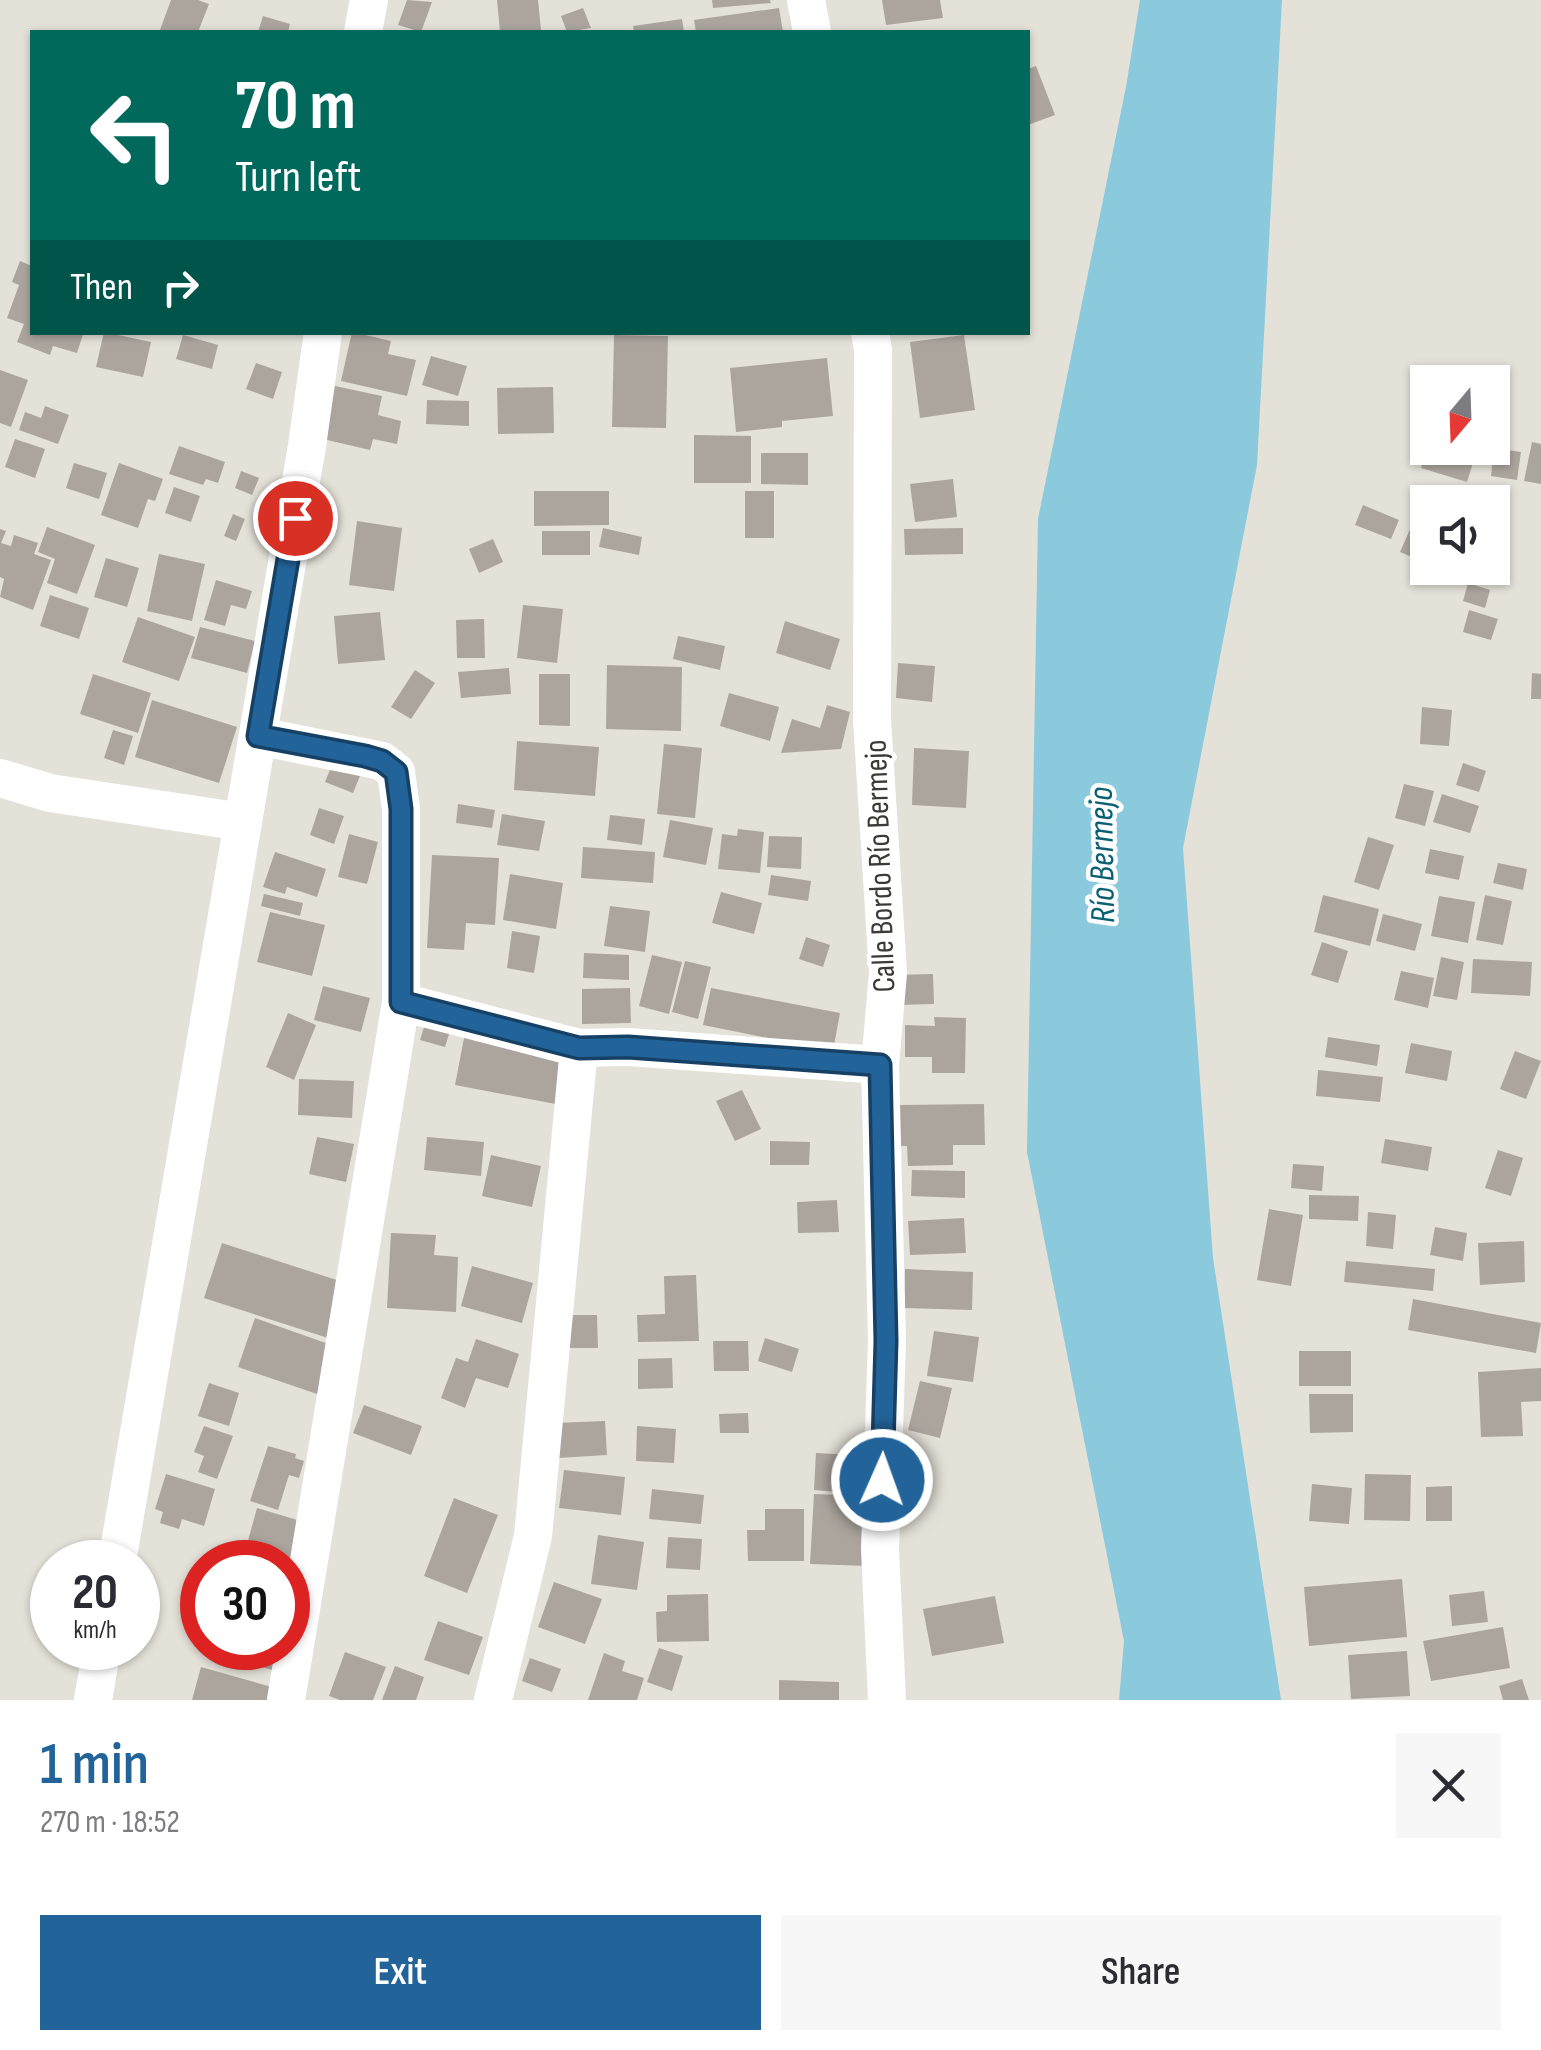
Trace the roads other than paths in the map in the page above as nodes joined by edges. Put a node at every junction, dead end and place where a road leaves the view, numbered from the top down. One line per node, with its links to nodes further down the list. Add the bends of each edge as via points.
1 (369, 0): 3 (street)
2 (806, 0): 4 (street)
3 (363, 30)
4 (812, 30)
5 (323, 335): 7 (street)
6 (871, 335): 12 (street, Calle Bordo Río Bermejo, via 872,720 888,973)
7 (258, 736): 9 (street); 10 (street, via 365,756 396,772)
8 (0, 778): 9 (street, via 50,793)
9 (243, 822): 13 (street)
10 (401, 1002): 11 (street); 16 (street)
11 (579, 1048): 12 (street); 17 (street, via 533,1536)
12 (880, 1065): 18 (street, Calle Bordo Río Bermejo, via 886,1341 880,1549)
13 (121, 1540)
14 (98, 1670): 15 (street)
15 (93, 1700)
16 (286, 1700)
17 (493, 1700)
18 (887, 1700)

